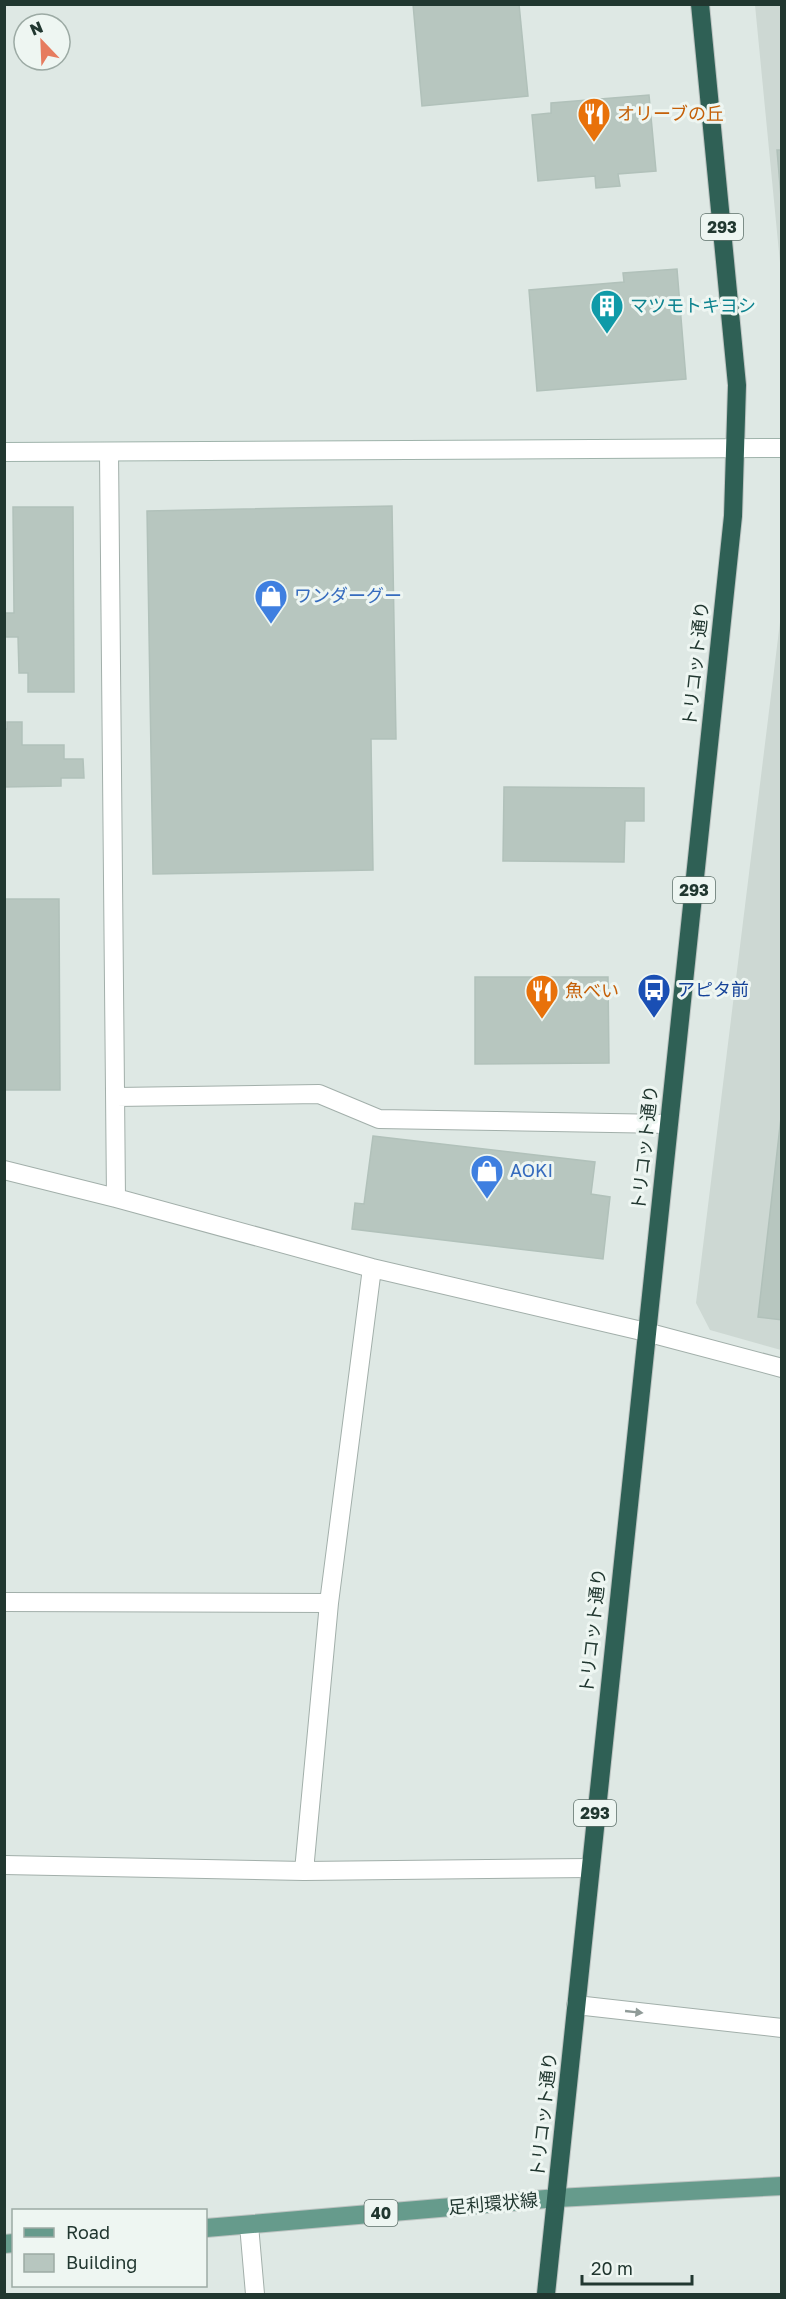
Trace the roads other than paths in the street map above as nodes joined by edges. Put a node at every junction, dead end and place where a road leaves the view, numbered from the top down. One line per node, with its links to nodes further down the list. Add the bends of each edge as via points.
1 (700, 4): 3 (highway, トリコット通り / 293, via 737,385)
2 (782, 448): 3 (street)
3 (736, 449): 5 (street); 7 (highway, トリコット通り / 293, via 733,516)
4 (4, 452): 5 (street)
5 (109, 452): 6 (street)
6 (116, 1097): 7 (street, via 319,1094 379,1119); 9 (street)
7 (669, 1124): 11 (highway, トリコット通り / 293)
8 (4, 1170): 9 (street)
9 (116, 1198): 10 (street)
10 (372, 1268): 11 (street); 14 (street)
11 (646, 1332): 12 (street); 16 (highway, トリコット通り / 293)
12 (782, 1368)
13 (4, 1602): 14 (street)
14 (329, 1604): 17 (street)
15 (4, 1865): 17 (street)
16 (589, 1868): 17 (street); 18 (highway, トリコット通り / 293)
17 (304, 1871)
18 (576, 2005): 19 (street, one-way to 19); 21 (highway, トリコット通り / 293)
19 (782, 2028)
20 (782, 2186): 21 (main road, 足利環状線 / 40)
21 (557, 2198): 22 (main road, 足利環状線 / 40); 25 (highway, トリコット通り / 293)
22 (249, 2225): 23 (main road, 足利環状線 / 40); 24 (street)
23 (207, 2228)
24 (255, 2295)
25 (546, 2295)

